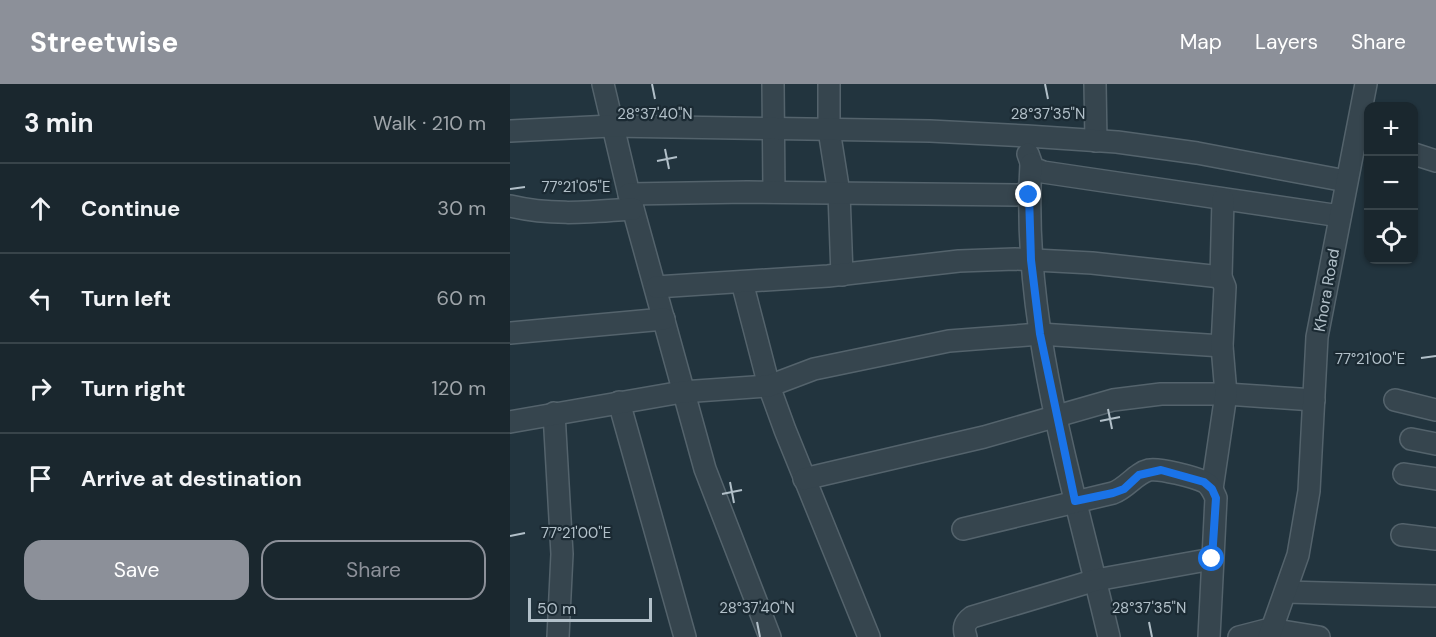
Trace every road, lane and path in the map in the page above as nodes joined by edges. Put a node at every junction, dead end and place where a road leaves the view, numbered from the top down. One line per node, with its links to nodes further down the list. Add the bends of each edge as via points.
1 (603, 84): 6 (street)
2 (773, 84): 7 (street)
3 (829, 84): 8 (street)
4 (1095, 84): 12 (street)
5 (1366, 84): 11 (street, Khora Road)
6 (611, 126): 7 (street); 9 (street); 21 (street)
7 (774, 129): 8 (street); 17 (street)
8 (829, 130): 10 (street, via 930,130); 18 (street)
9 (510, 131)
10 (1027, 136): 12 (street); 15 (street)
11 (1362, 138): 16 (street, Khora Road)
12 (1096, 141): 16 (street, via 1197,153)
13 (1418, 156): 14 (street)
14 (1436, 161)
15 (1031, 164): 19 (street); 20 (street, via 1043,172)
16 (1346, 181): 23 (street, Khora Road)
17 (774, 192): 18 (street); 21 (street)
18 (839, 193): 19 (street); 25 (street)
19 (1029, 195): 24 (street)
20 (1223, 199): 23 (street); 26 (street)
21 (631, 202): 22 (street, via 567,214); 28 (street)
22 (510, 206)
23 (1340, 216): 36 (street, Khora Road, via 1317,338)
24 (1031, 260): 25 (street, via 959,261); 26 (street); 31 (street)
25 (842, 275): 27 (street)
26 (1221, 277): 32 (street, via 1225,287)
27 (742, 282): 28 (street); 33 (street)
28 (656, 287): 29 (street)
29 (664, 319): 30 (street); 34 (street)
30 (510, 333)
31 (1040, 334): 32 (street); 33 (street, via 949,340 814,369); 41 (street)
32 (1222, 346): 35 (street)
33 (769, 386): 34 (street); 46 (street)
34 (682, 392): 38 (street); 60 (street, via 709,479)
35 (1226, 394): 36 (street); 41 (street, via 1113,400); 48 (street)
36 (1314, 400): 55 (street, Khora Road, via 1309,491 1298,555)
37 (1395, 400): 39 (street)
38 (619, 402): 40 (street); 59 (street)
39 (1436, 410)
40 (554, 413): 42 (street); 58 (street, via 562,554)
41 (1056, 416): 46 (street); 49 (street)
42 (510, 422)
43 (1411, 439): 44 (street)
44 (1436, 444)
45 (1404, 474): 47 (street)
46 (804, 479): 61 (street)
47 (1436, 479)
48 (1212, 489): 49 (street, via 1194,479 1161,470 1148,471 1124,489); 53 (street, via 1216,498)
49 (1075, 501): 50 (street); 54 (street)
50 (963, 529)
51 (1402, 535): 52 (street)
52 (1436, 539)
53 (1212, 559): 54 (street); 64 (street)
54 (1096, 580): 62 (street, via 972,617 966,621); 63 (street)
55 (1286, 592): 56 (street); 57 (street, Khora Road)
56 (1436, 596)
57 (1270, 633): 65 (street); 66 (street)
58 (558, 637)
59 (685, 637)
60 (770, 637)
61 (869, 637)
62 (966, 637)
63 (1109, 637)
64 (1209, 637)
65 (1239, 637)
66 (1319, 637)

